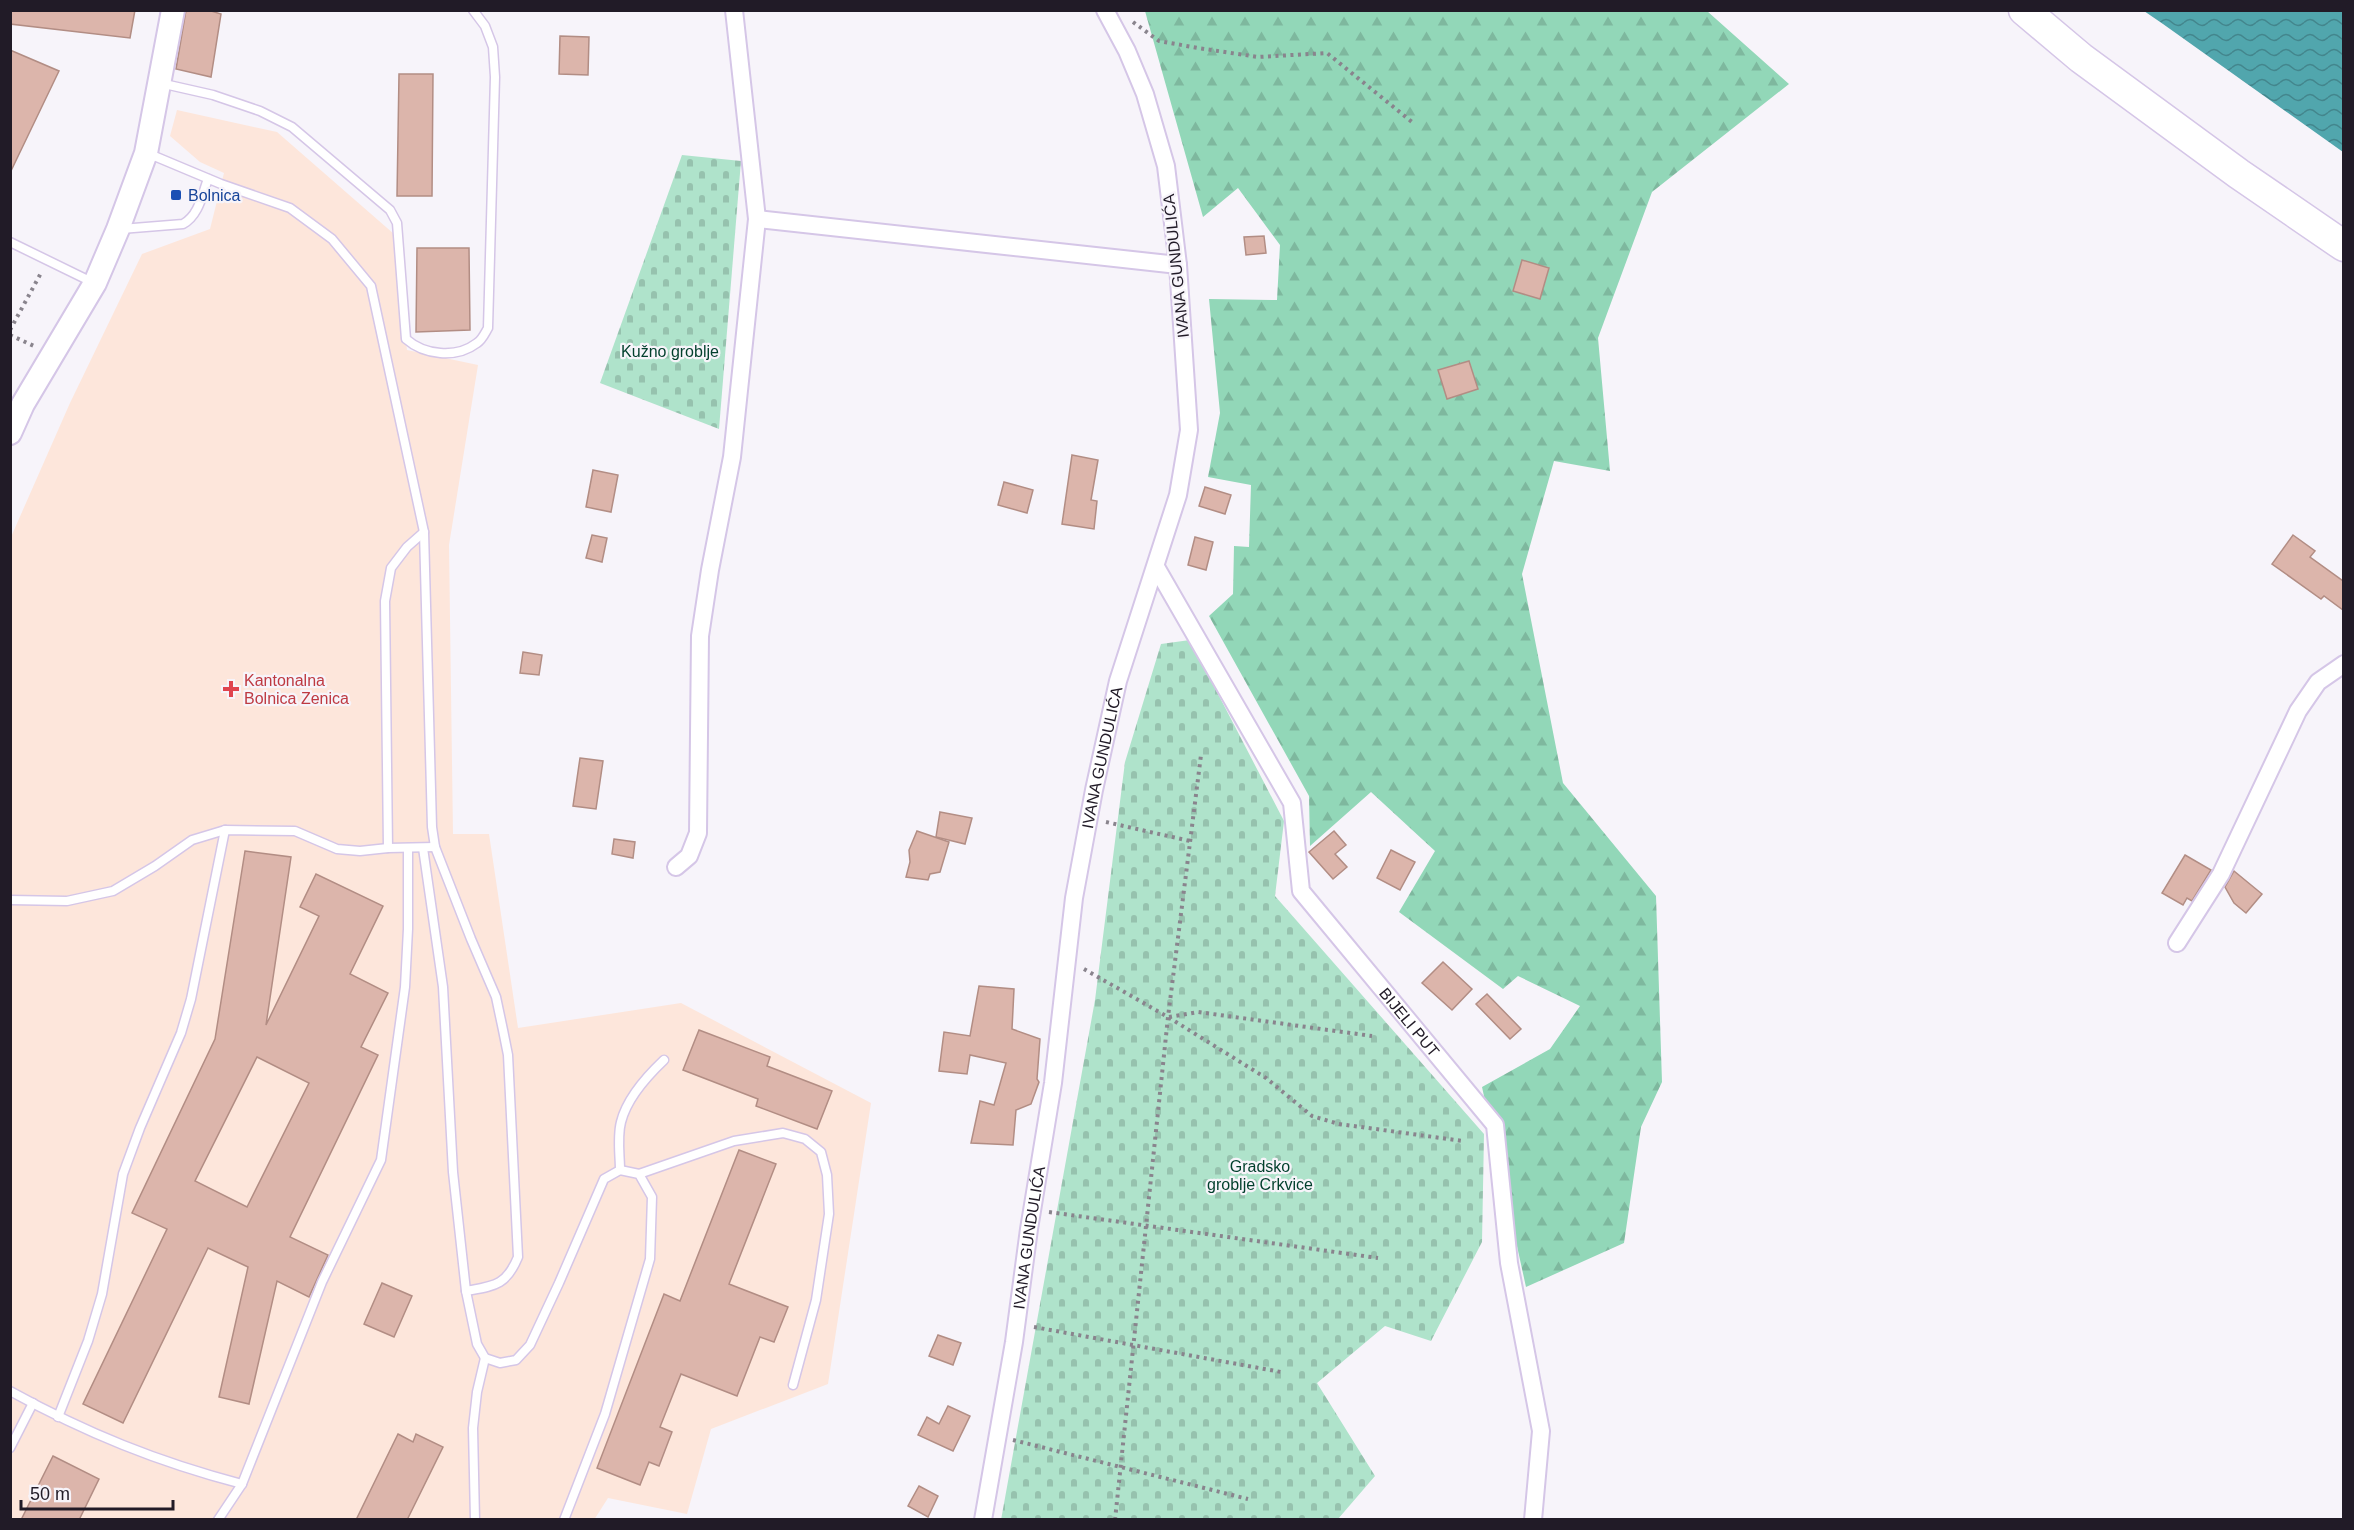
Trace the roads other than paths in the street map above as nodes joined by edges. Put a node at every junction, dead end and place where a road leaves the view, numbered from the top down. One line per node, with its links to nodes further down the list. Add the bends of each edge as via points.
1 (173, 10): 6 (main road)
2 (473, 10): 6 (lane, via 493,47 493,201 488,328 479,342 466,350 432,352 416,348 406,339 398,223 390,210 292,127 222,98)
3 (734, 10): 9 (street)
4 (1105, 10): 13 (street, IVANA GUNDULIĆA, via 1145,94 1163,155)
5 (2024, 10): 12 (highway, via 2091,65)
6 (160, 83): 7 (main road)
7 (146, 153): 8 (lane); 10 (main road)
8 (208, 178): 10 (lane, via 195,216 183,224); 16 (lane, via 290,208 332,239 371,286)
9 (757, 219): 13 (street); 24 (street, via 732,457 700,636 698,832 689,856)
10 (118, 230): 14 (main road)
11 (10, 242): 14 (lane)
12 (2343, 246)
13 (1178, 265): 17 (street, IVANA GUNDULIĆA, via 1189,430 1178,495)
14 (95, 283): 15 (main road)
15 (10, 433)
16 (424, 532): 20 (lane, via 391,568 385,601); 23 (lane)
17 (1156, 567): 41 (street, IVANA GUNDULIĆA, via 1118,681 1074,898 1053,1083); 42 (street, BIJELI PUT, via 1292,803 1301,891 1495,1125 1509,1263 1541,1431)
18 (2343, 664): 26 (street, via 2318,682 2298,711 2221,874)
19 (225, 830): 20 (lane, via 295,831 337,849); 25 (lane, via 192,840 112,891 67,901); 35 (lane, via 191,999 123,1174 102,1294)
20 (388, 848): 21 (lane)
21 (408, 848): 22 (lane); 37 (lane, via 405,987 381,1160 322,1282)
22 (423, 848): 23 (lane); 30 (lane, via 443,987 453,1172)
23 (435, 848): 30 (lane, via 496,998 508,1055 518,1257 511,1274 497,1286)
24 (676, 867)
25 (10, 900)
26 (2177, 943)
27 (664, 1060): 28 (lane, via 632,1097 620,1123)
28 (620, 1170): 29 (lane); 31 (lane, via 604,1179 530,1345 516,1360 500,1363)
29 (639, 1174): 32 (lane, via 734,1141 783,1133 805,1139 821,1152 830,1214 816,1300); 40 (lane, via 652,1197 650,1259 605,1414)
30 (466, 1292): 31 (lane, via 477,1344)
31 (486, 1358): 39 (lane, via 473,1428)
32 (793, 1385)
33 (10, 1391): 34 (lane)
34 (33, 1403): 35 (lane); 36 (lane)
35 (58, 1417): 37 (lane, via 115,1443)
36 (10, 1448)
37 (242, 1484): 38 (lane)
38 (218, 1520)
39 (475, 1520)
40 (564, 1520)
41 (983, 1520)
42 (1533, 1520)

